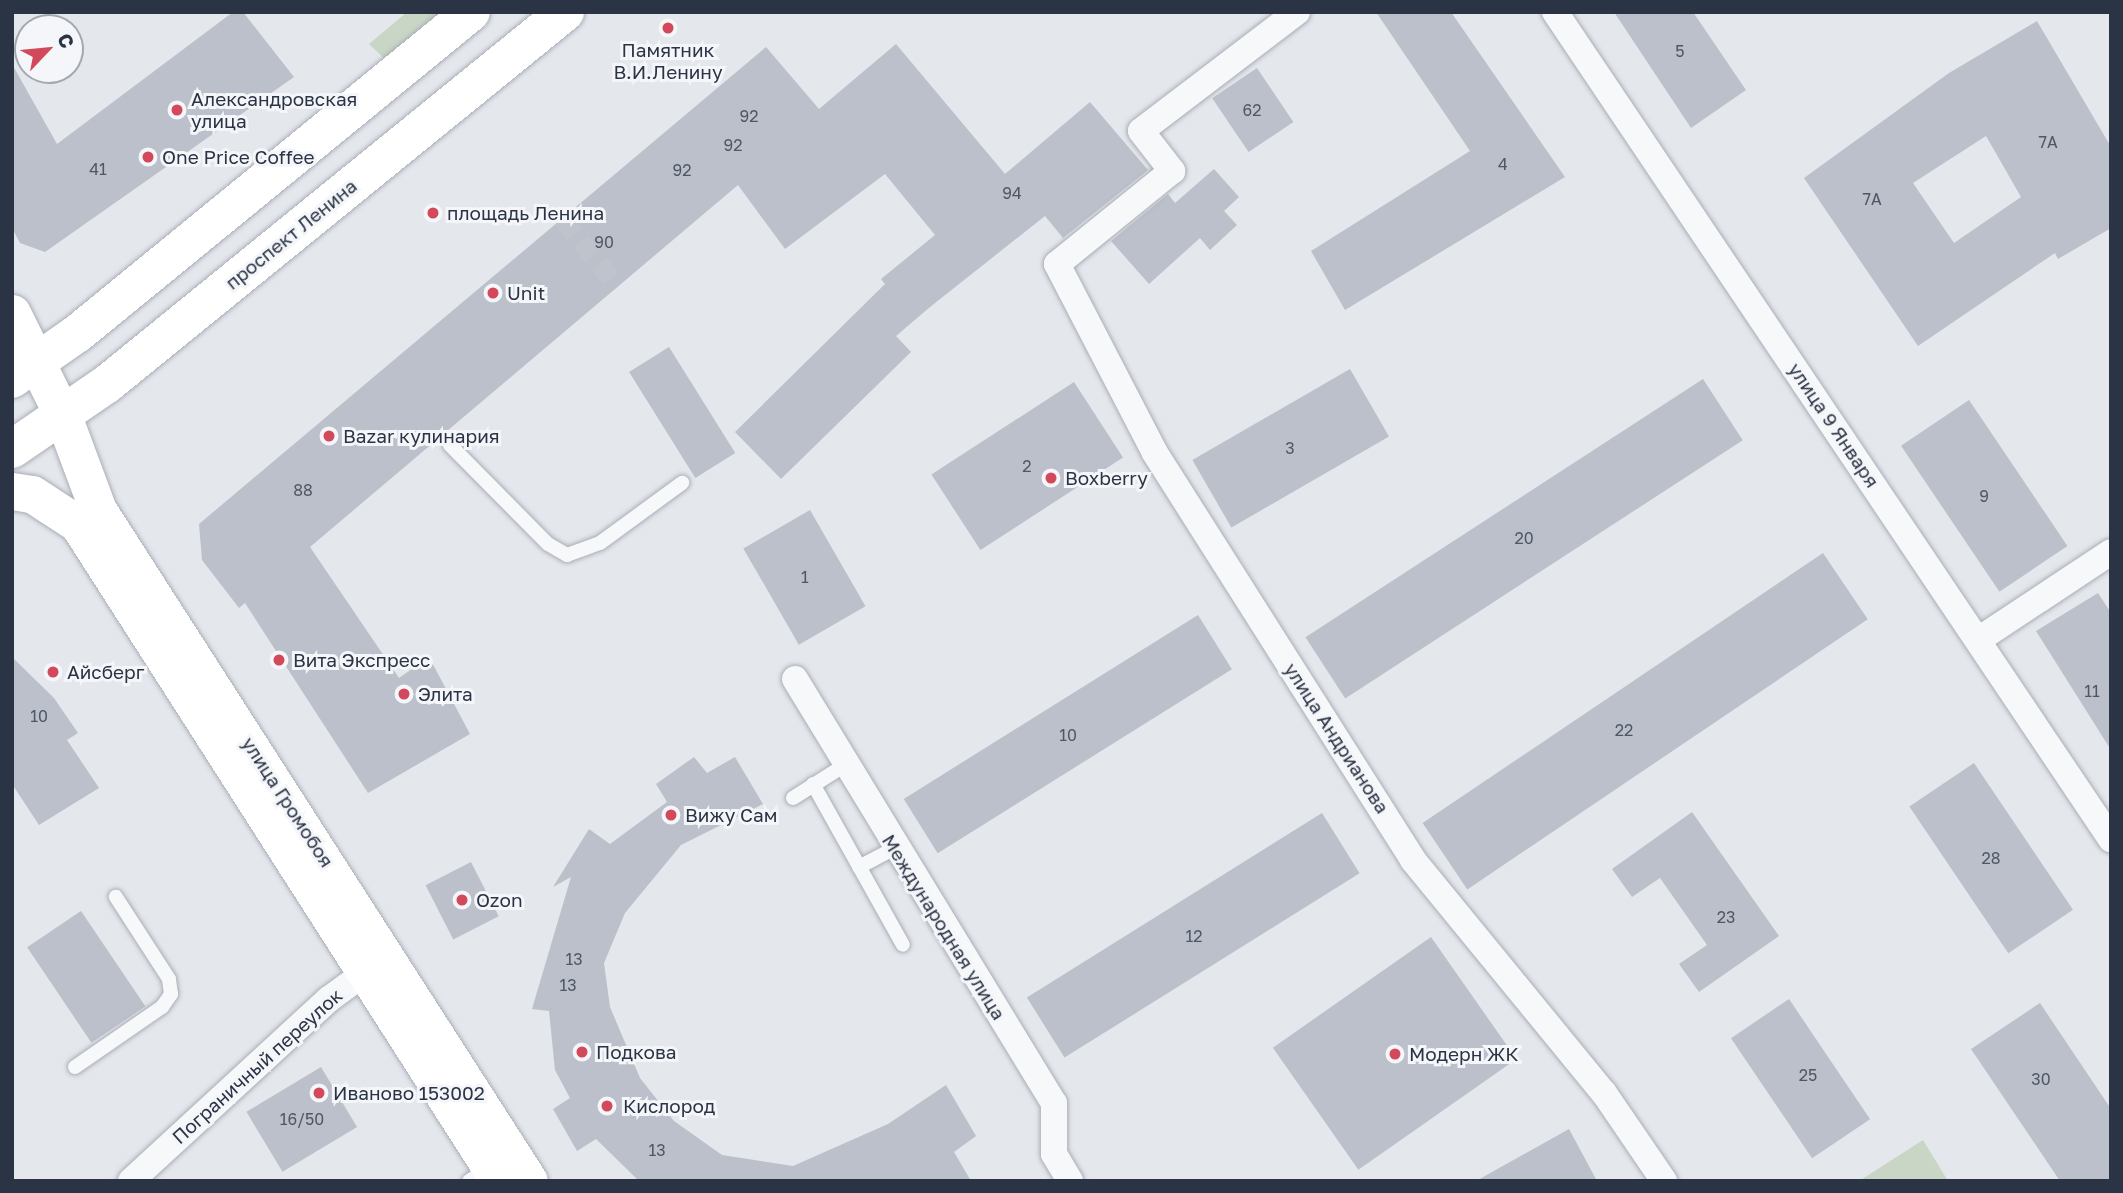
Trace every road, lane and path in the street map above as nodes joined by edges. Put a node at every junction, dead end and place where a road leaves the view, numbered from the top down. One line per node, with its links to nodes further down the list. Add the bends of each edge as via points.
1 (471, 12): 6 (highway)
2 (565, 12): 7 (highway, проспект Ленина)
3 (1297, 12): 30 (street, улица Андрианова, via 1141,131 1172,170 1056,264 1155,453 1413,860 1604,1093)
4 (1555, 12): 14 (street, улица 9 Января)
5 (12, 313): 6 (main road, улица Громобоя)
6 (24, 371): 7 (main road, улица Громобоя)
7 (63, 416): 9 (highway, проспект Ленина); 12 (main road, улица Громобоя); 24 (main road, улица Громобоя, via 98,510)
8 (450, 445): 10 (lane, via 548,544 567,555 600,543)
9 (12, 449)
10 (682, 483)
11 (12, 491): 12 (main road, улица Громобоя, via 32,494)
12 (78, 524): 24 (main road, улица Громобоя)
13 (2111, 552): 14 (street)
14 (1978, 640): 19 (street, улица 9 Января)
15 (795, 679): 16 (street, Международная улица)
16 (845, 765): 17 (lane); 20 (street, Международная улица)
17 (813, 784): 18 (lane); 21 (lane)
18 (793, 798)
19 (2111, 839)
20 (895, 848): 21 (lane); 29 (street, Международная улица, via 1054,1103 1054,1154)
21 (859, 867): 23 (lane)
22 (116, 897): 25 (lane, via 169,979 171,994 162,1007)
23 (902, 945)
24 (376, 965): 26 (main road, улица Громобоя); 27 (street, Пограничный переулок, via 329,999); 28 (main road, улица Громобоя)
25 (75, 1067)
26 (486, 1176)
27 (131, 1181)
28 (529, 1181)
29 (1070, 1181)
30 (1664, 1181)

